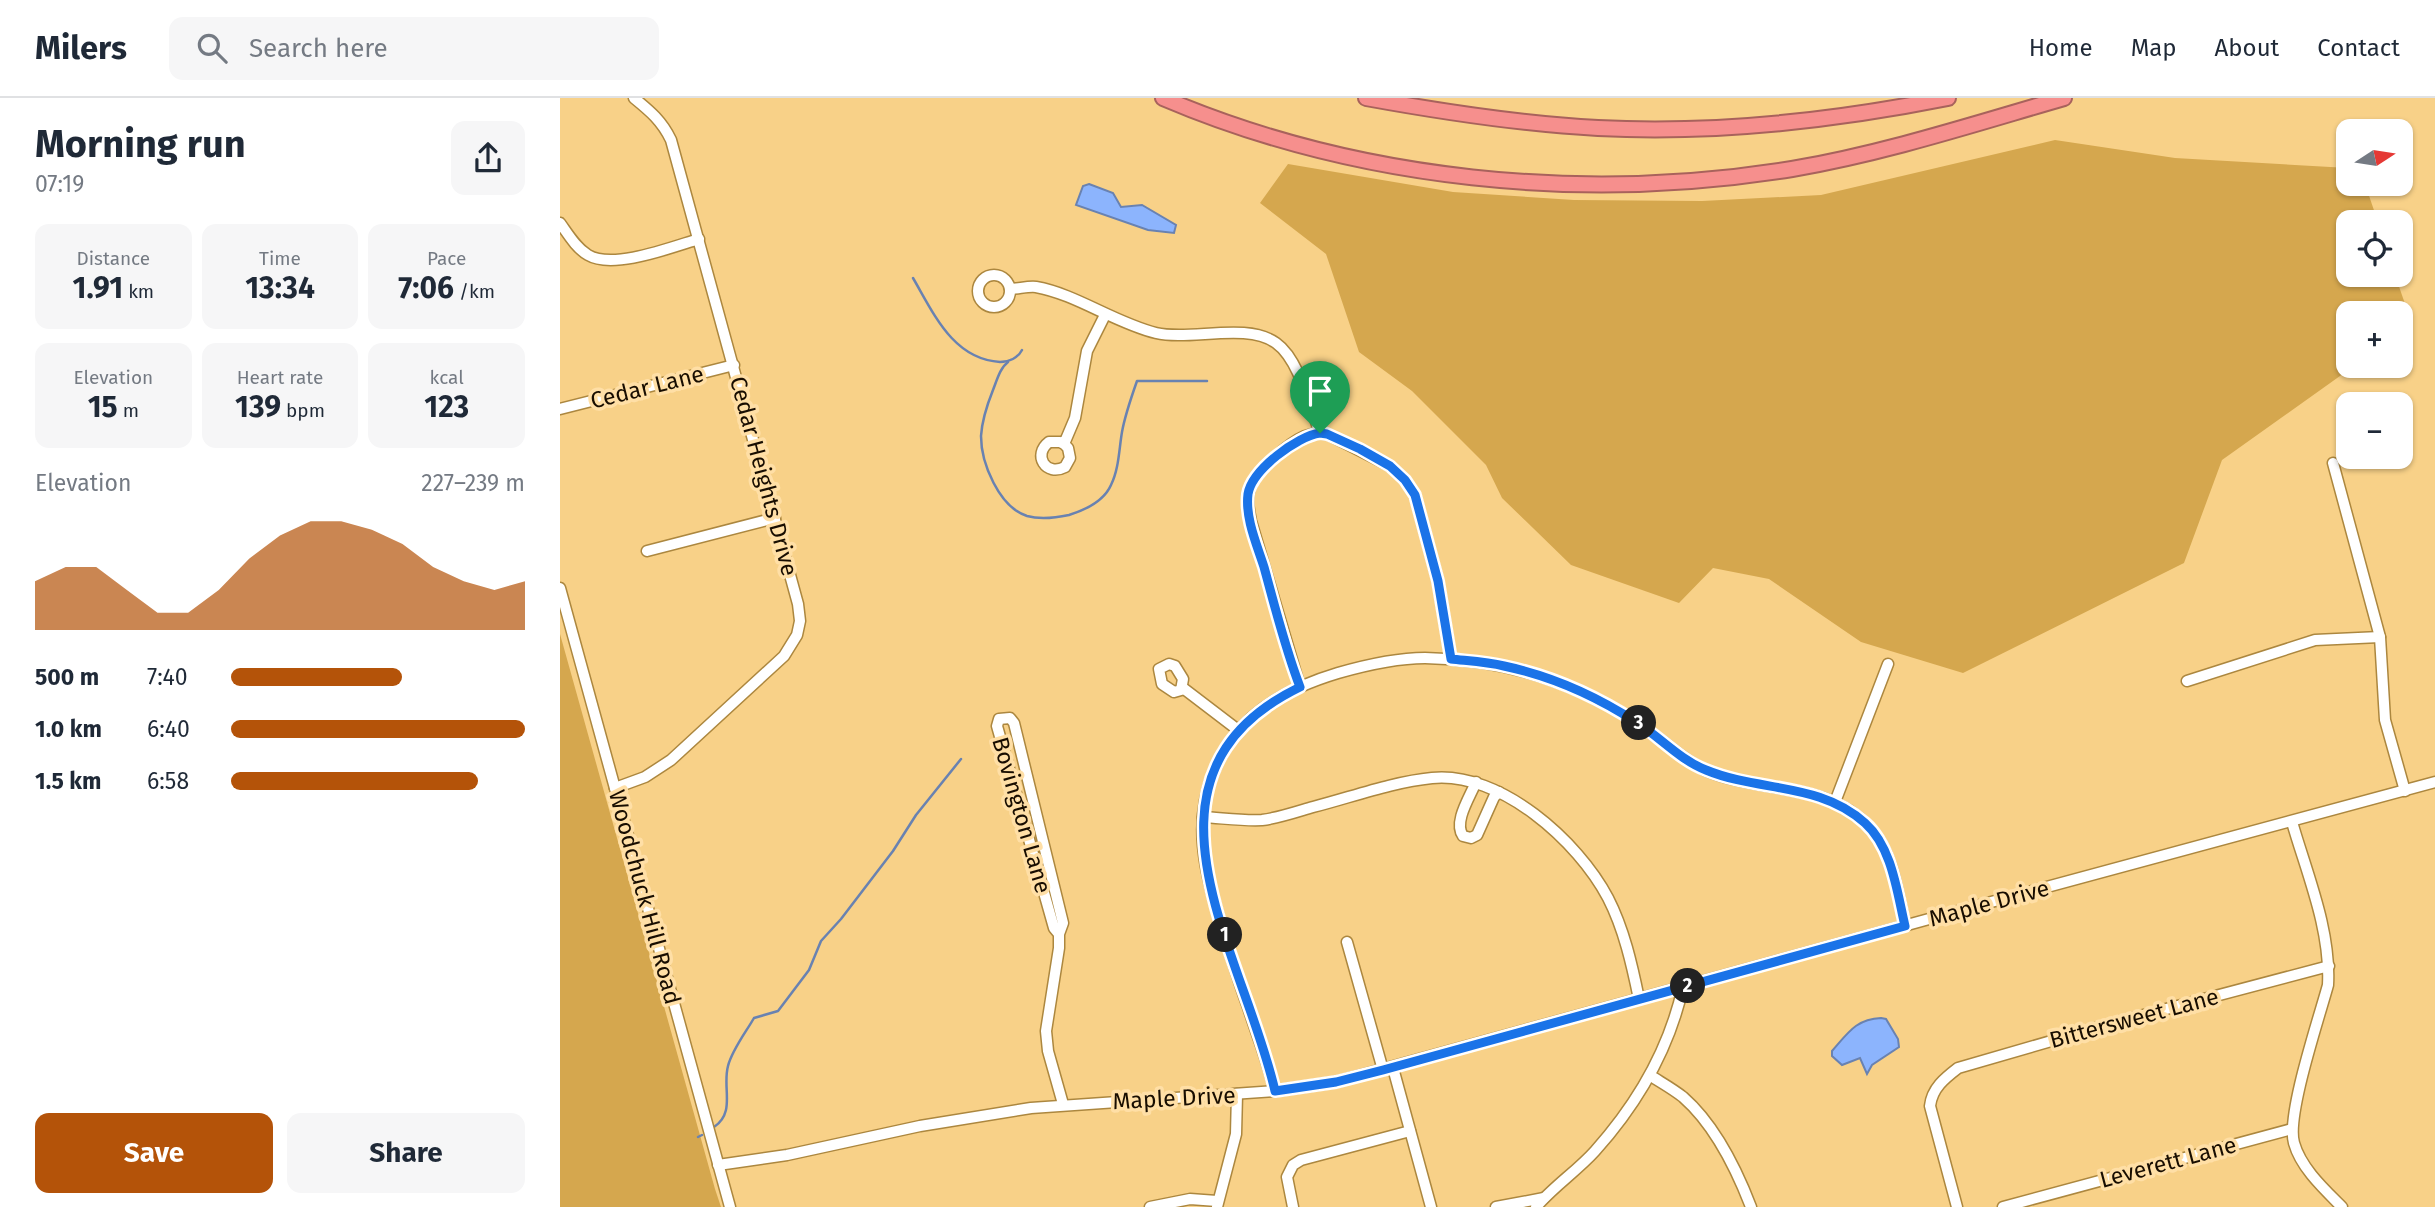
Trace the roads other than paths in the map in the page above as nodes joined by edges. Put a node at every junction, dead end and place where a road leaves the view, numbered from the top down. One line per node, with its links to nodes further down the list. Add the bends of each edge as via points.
1 (634, 98): 7 (street, Cedar Heights Drive, via 663,124 671,140)
2 (1163, 98): 5 (highway, via 1256,132 1351,157 1474,176 1596,184 1791,169 1924,139)
3 (1366, 98): 4 (highway, via 1523,122 1675,129 1831,118)
4 (1948, 98)
5 (2064, 98)
6 (560, 223): 7 (street, via 587,255 598,260 623,259)
7 (699, 239): 10 (street, Cedar Heights Drive)
8 (1010, 289): 9 (street, via 1035,287)
9 (1105, 315): 12 (street, via 1157,333 1248,333 1275,342 1289,356); 13 (street, via 1087,351 1075,418)
10 (734, 365): 11 (street, Cedar Lane); 15 (street, Cedar Heights Drive)
11 (560, 409)
12 (1320, 433): 19 (street, via 1390,466 1415,495 1438,581); 22 (street, via 1304,437 1265,467 1249,491 1251,521)
13 (1064, 444)
14 (2333, 463): 18 (street)
15 (775, 518): 16 (street); 27 (street, Cedar Heights Drive, via 800,621 790,649 671,760 645,777)
16 (647, 551)
17 (560, 588): 27 (street, Woodchuck Hill Road)
18 (2380, 637): 21 (street, via 2315,640); 28 (street, via 2385,720)
19 (1451, 659): 22 (street, via 1394,660); 30 (street, via 1503,666 1574,689 1622,713 1703,769)
20 (1888, 664): 30 (street)
21 (2187, 681)
22 (1300, 687): 24 (street, via 1266,705)
23 (1183, 688): 24 (street)
24 (1238, 730): 31 (street, via 1215,770)
25 (1476, 782): 29 (street); 29 (street, via 1460,820 1463,836 1477,835); 31 (street, via 1433,778 1261,820)
26 (2435, 782): 28 (street, Maple Drive)
27 (615, 788): 46 (street, Woodchuck Hill Road)
28 (2405, 790): 32 (street, Maple Drive)
29 (1499, 792): 38 (street, via 1535,816 1592,871 1619,923)
30 (1835, 802): 34 (street, via 1850,809 1875,834 1885,852)
31 (1203, 817): 41 (street, via 1206,869)
32 (2292, 822): 34 (street, Maple Drive); 36 (street)
33 (1042, 864): 33 (street, Bovington Lane, via 1014,723 1002,718 997,726); 43 (street, Bovington Lane, via 1059,934 1046,1031)
34 (1905, 926): 37 (street, Maple Drive)
35 (1347, 942): 39 (street)
36 (2329, 966): 44 (street); 56 (street, Bittersweet Lane, via 1958,1068 1931,1099 1930,1113)
37 (1683, 987): 38 (street, Maple Drive); 40 (street)
38 (1639, 999): 39 (street, Maple Drive)
39 (1388, 1069): 41 (street, Maple Drive); 45 (street)
40 (1651, 1076): 47 (street, via 1594,1152); 55 (street, via 1684,1099 1718,1139)
41 (1275, 1091): 42 (street, Maple Drive)
42 (1237, 1094): 43 (street, Maple Drive); 48 (street, via 1236,1134)
43 (1063, 1104): 46 (street, Maple Drive)
44 (2292, 1129): 57 (street, Leverett Lane); 58 (street, via 2302,1163)
45 (1410, 1131): 51 (street, via 1301,1160 1287,1177); 52 (street)
46 (718, 1165): 49 (street, Woodchuck Hill Road)
47 (1544, 1198): 53 (street); 54 (street)
48 (1217, 1204): 50 (street, via 1190,1199)
49 (730, 1207)
50 (1150, 1207)
51 (1293, 1207)
52 (1431, 1207)
53 (1496, 1207)
54 (1536, 1207)
55 (1751, 1207)
56 (1957, 1207)
57 (2003, 1207)
58 (2342, 1207)

